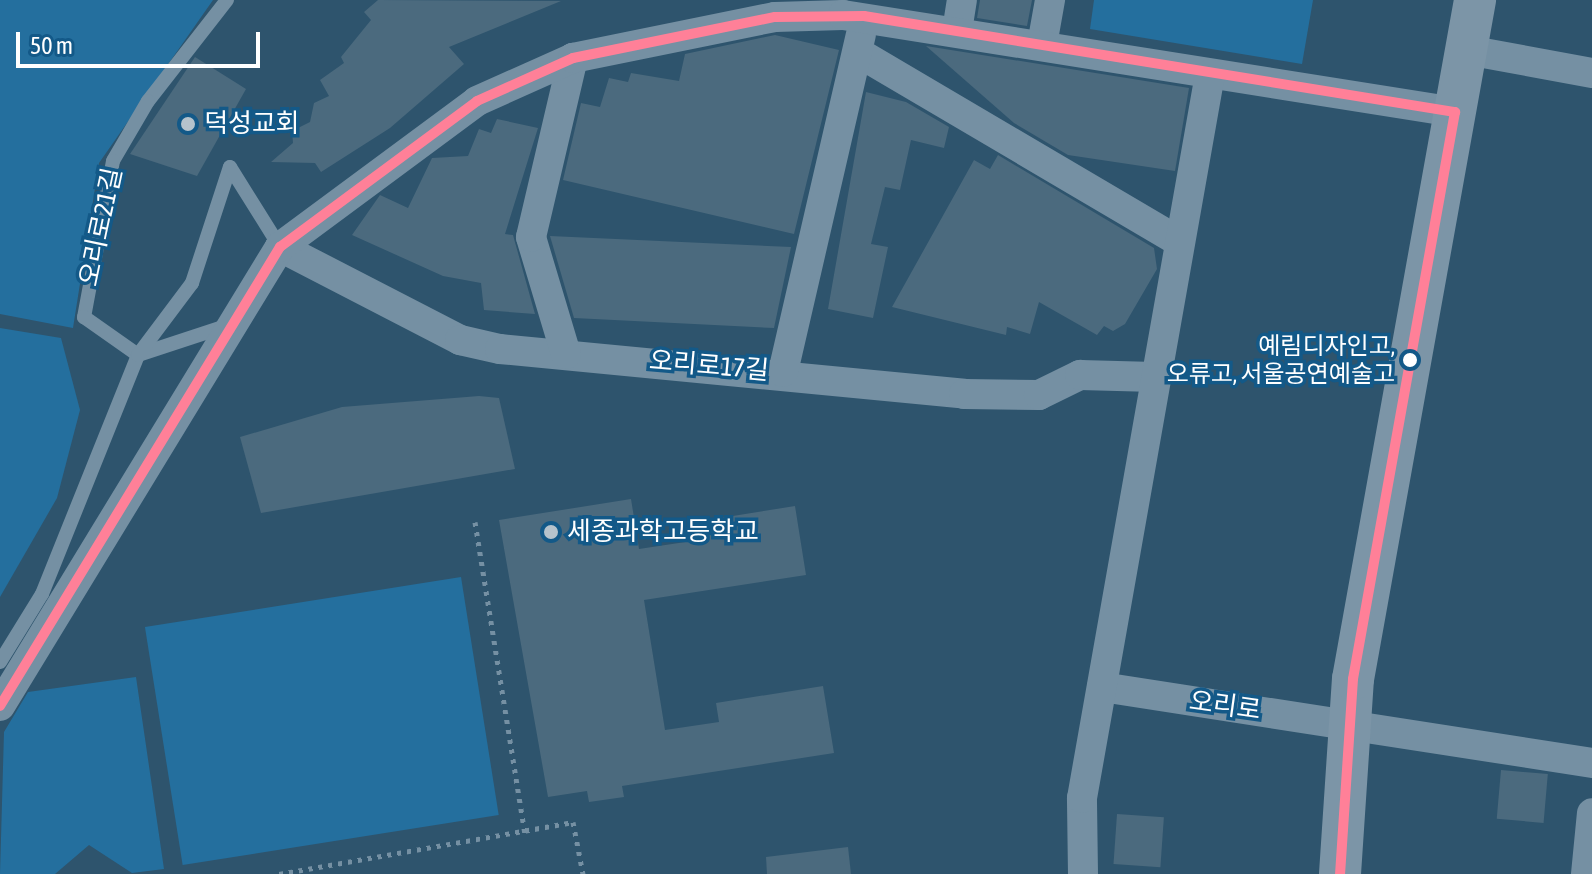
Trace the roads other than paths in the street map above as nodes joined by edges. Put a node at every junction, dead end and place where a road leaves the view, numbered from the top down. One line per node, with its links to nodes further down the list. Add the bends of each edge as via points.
1 (227, 0): 19 (lane, 오리로21길, via 148,101 104,190 84,317)
2 (962, 0): 7 (street)
3 (1050, 0): 8 (street)
4 (1475, 0): 9 (main road)
5 (773, 8): 6 (street); 11 (street)
6 (864, 16): 7 (street); 10 (street)
7 (957, 31): 8 (street)
8 (1042, 45): 13 (street)
9 (1467, 50): 12 (street); 14 (main road)
10 (859, 53): 15 (street); 20 (street)
11 (573, 58): 16 (street, via 477,101); 18 (street, via 531,237)
12 (1592, 73)
13 (1210, 74): 14 (street); 15 (street)
14 (1455, 112): 24 (main road)
15 (1177, 240): 21 (street)
16 (280, 247): 17 (street); 18 (street, 오리로17길, via 460,340); 19 (lane, via 230,167 192,283)
17 (239, 323): 19 (lane); 22 (street)
18 (566, 354): 20 (street, 오리로17길)
19 (138, 355): 22 (lane)
20 (783, 372): 21 (street, 오리로17길, via 964,394 1039,395 1080,375)
21 (1155, 377): 23 (street)
22 (3, 683)
23 (1102, 687): 24 (street, 오리로); 27 (street, via 1082,798)
24 (1349, 724): 25 (street, 오리로); 28 (main road)
25 (1592, 763)
26 (1592, 813): 29 (street)
27 (1083, 874)
28 (1340, 874)
29 (1586, 874)

